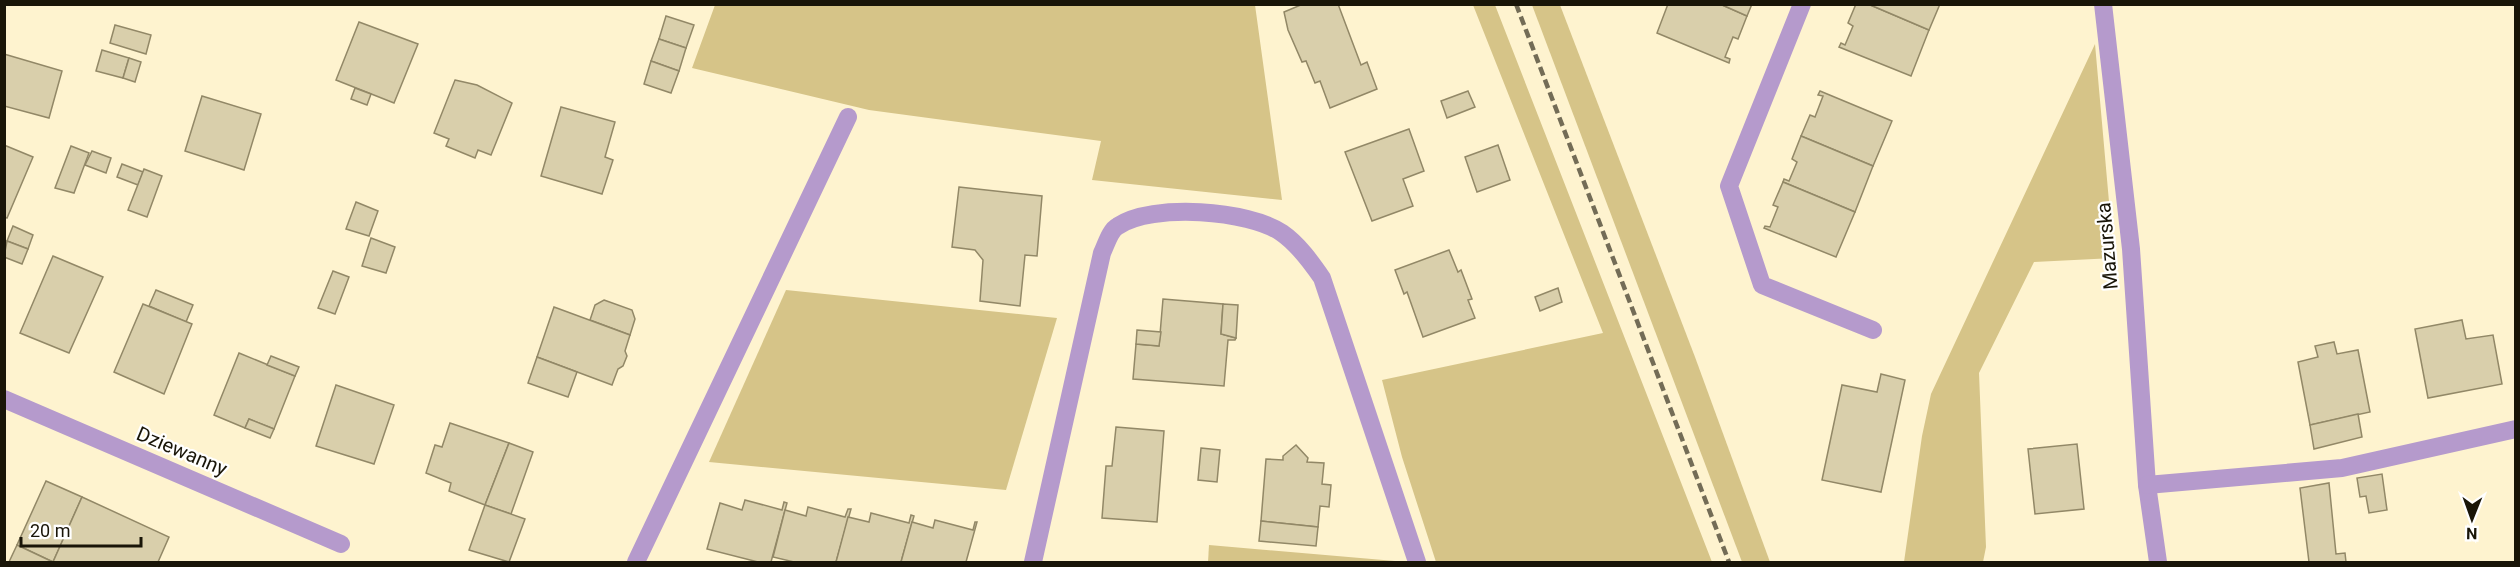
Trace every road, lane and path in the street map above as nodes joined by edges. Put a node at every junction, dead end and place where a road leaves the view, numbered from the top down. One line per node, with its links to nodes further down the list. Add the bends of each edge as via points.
1 (1802, 4): 4 (street, via 1729,186 1762,285)
2 (2103, 4): 7 (street, Mazurska, via 2131,249)
3 (848, 117): 9 (street)
4 (1873, 330)
5 (4, 399): 8 (street, Dziewanny)
6 (2516, 429): 7 (street, via 2342,468)
7 (2147, 485): 12 (street, Mazurska)
8 (342, 544)
9 (636, 562)
10 (1033, 562): 11 (street, via 1102,253 1115,227 1138,216 1166,211 1251,219 1282,233 1306,255 1322,278)
11 (1416, 562)
12 (2158, 562)

